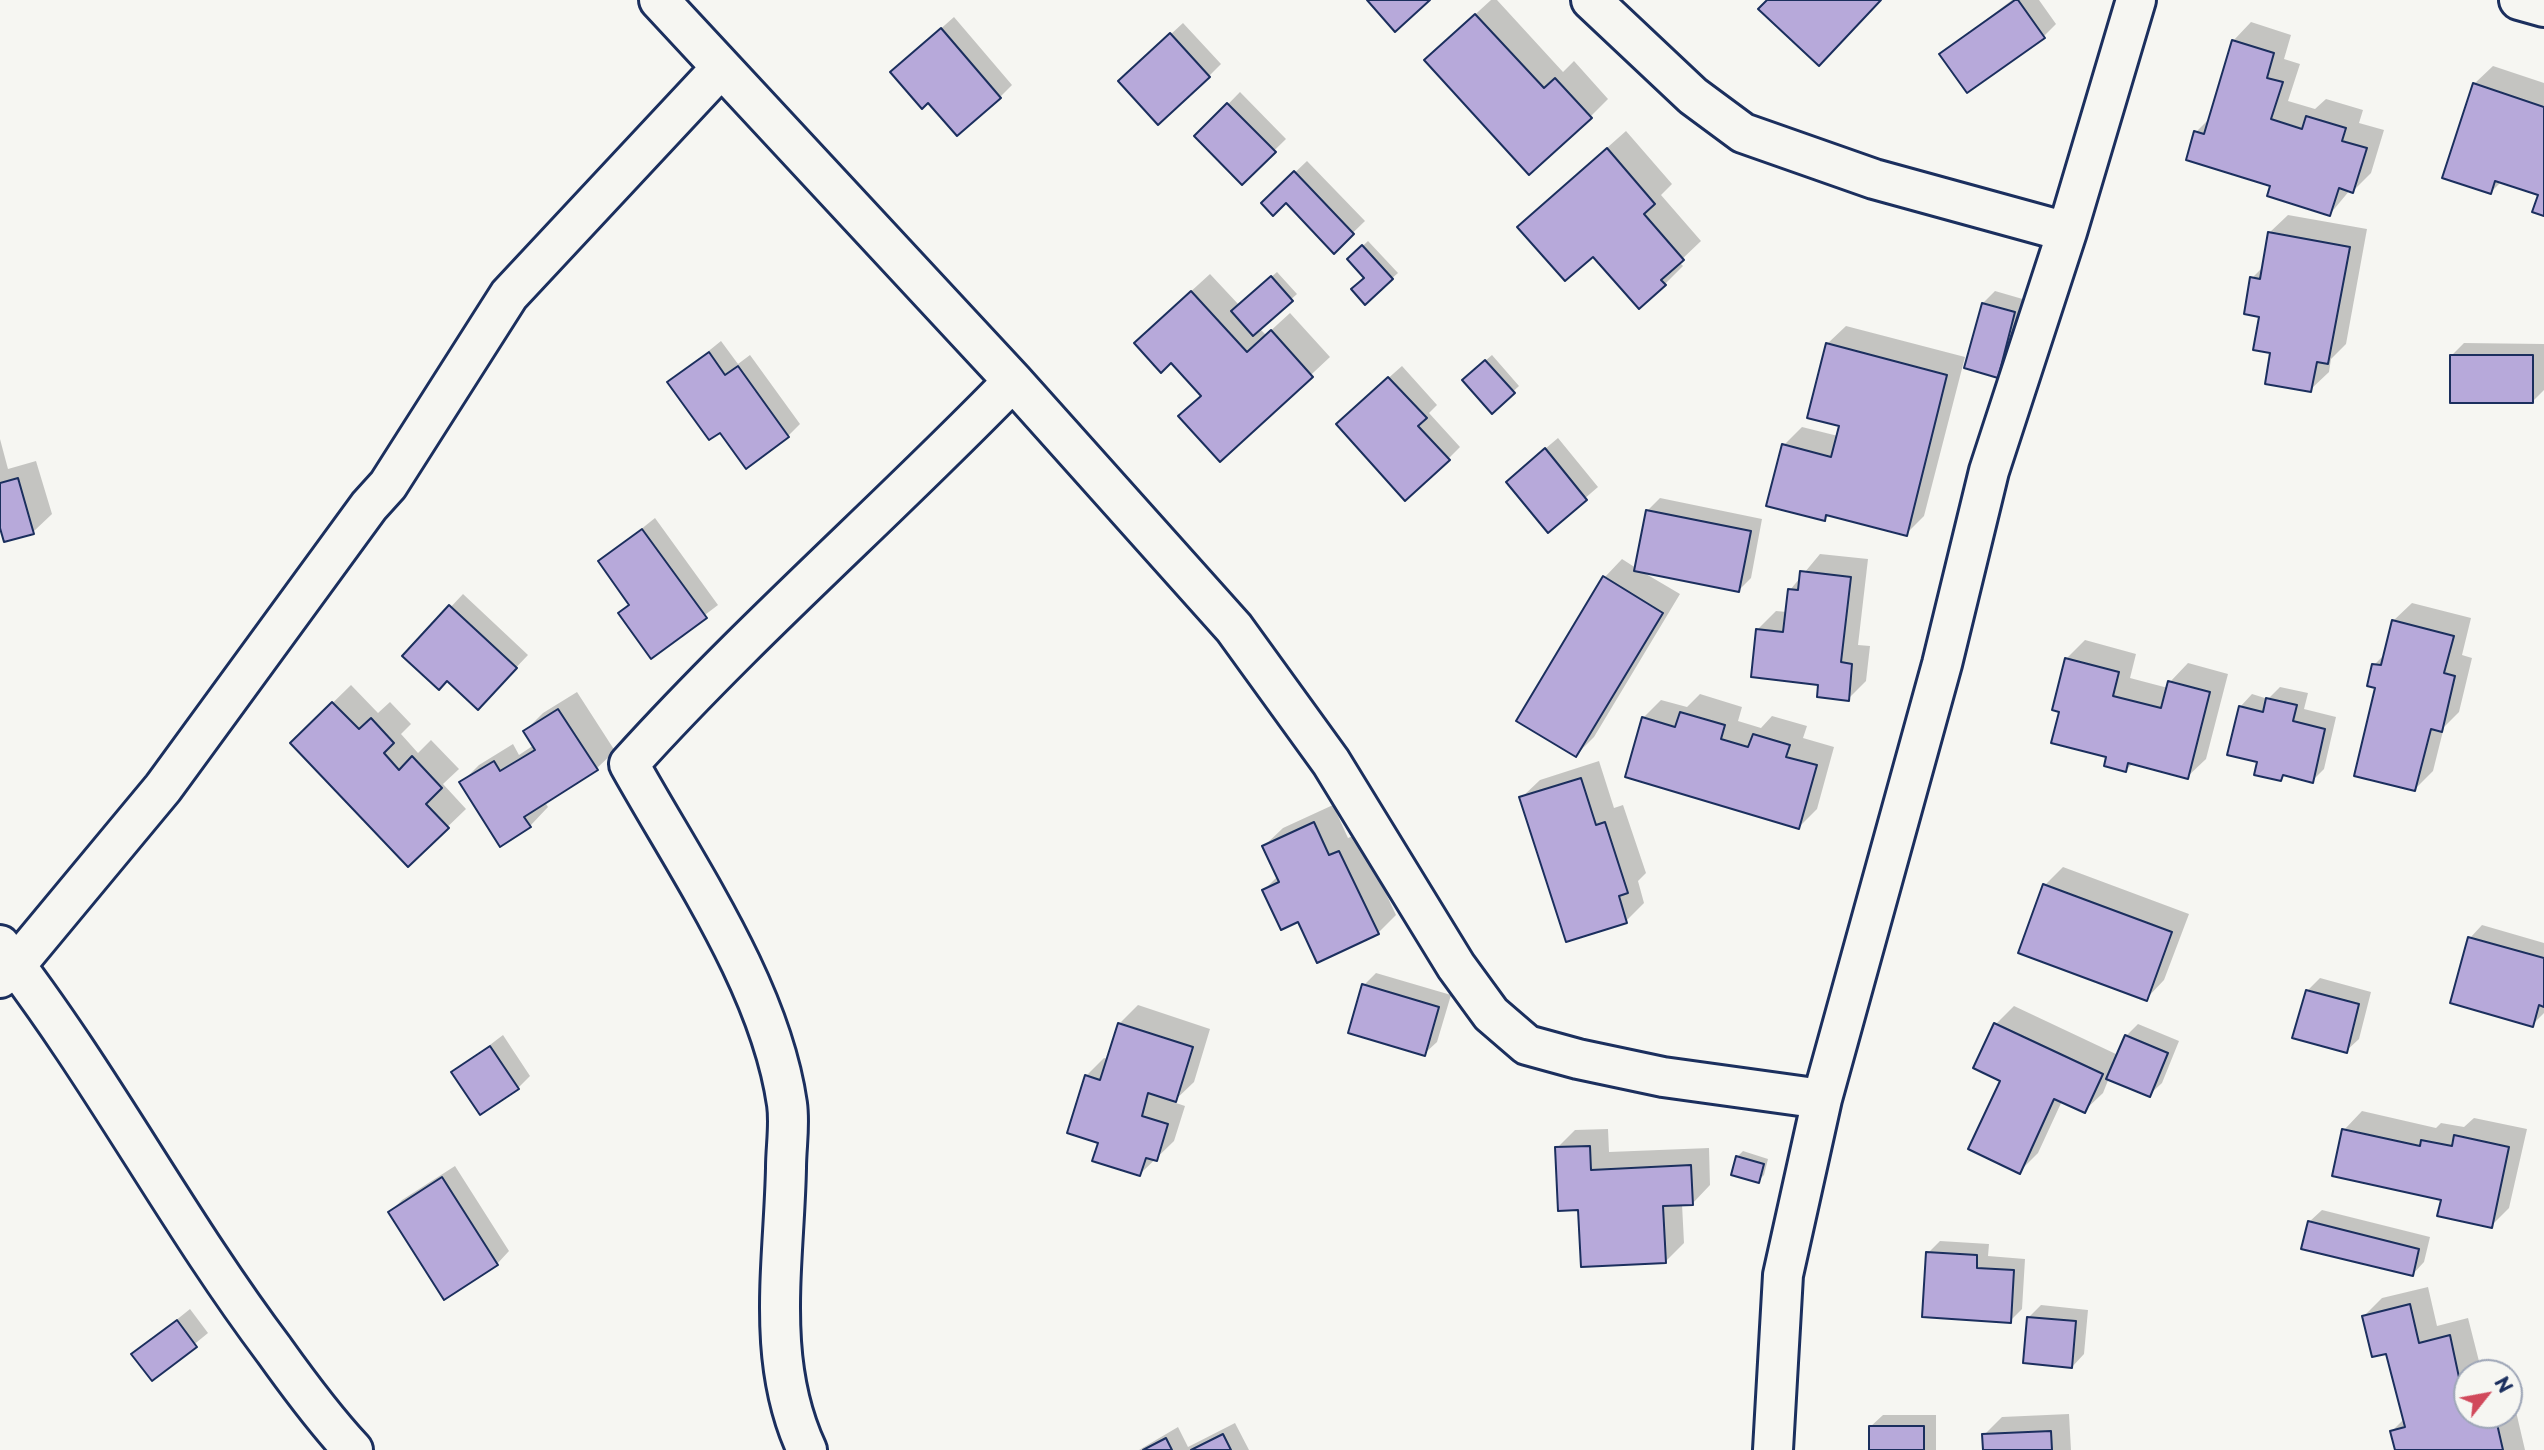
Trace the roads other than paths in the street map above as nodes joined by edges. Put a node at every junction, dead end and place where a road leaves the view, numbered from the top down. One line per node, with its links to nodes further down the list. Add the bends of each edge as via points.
1 (659, 0): 6 (street)
2 (1591, 0): 7 (street, via 1693,96 1743,133 1874,179)
3 (2136, 0): 7 (street)
4 (2519, 0): 5 (street)
5 (2544, 7)
6 (721, 68): 8 (street); 9 (street, via 509,295 388,485 163,788)
7 (2067, 232): 10 (street, via 1989,471 1942,664)
8 (1013, 381): 10 (street, via 1234,628 1331,762 1455,966 1491,1014 1527,1045 1578,1059 1663,1077); 12 (street, via 923,473 807,579 629,765 748,978 774,1045 787,1107 779,1335 792,1418)
9 (5, 963): 11 (street)
10 (1822, 1099): 13 (street, via 1783,1275)
11 (337, 1441)
12 (807, 1450)
13 (1773, 1450)

